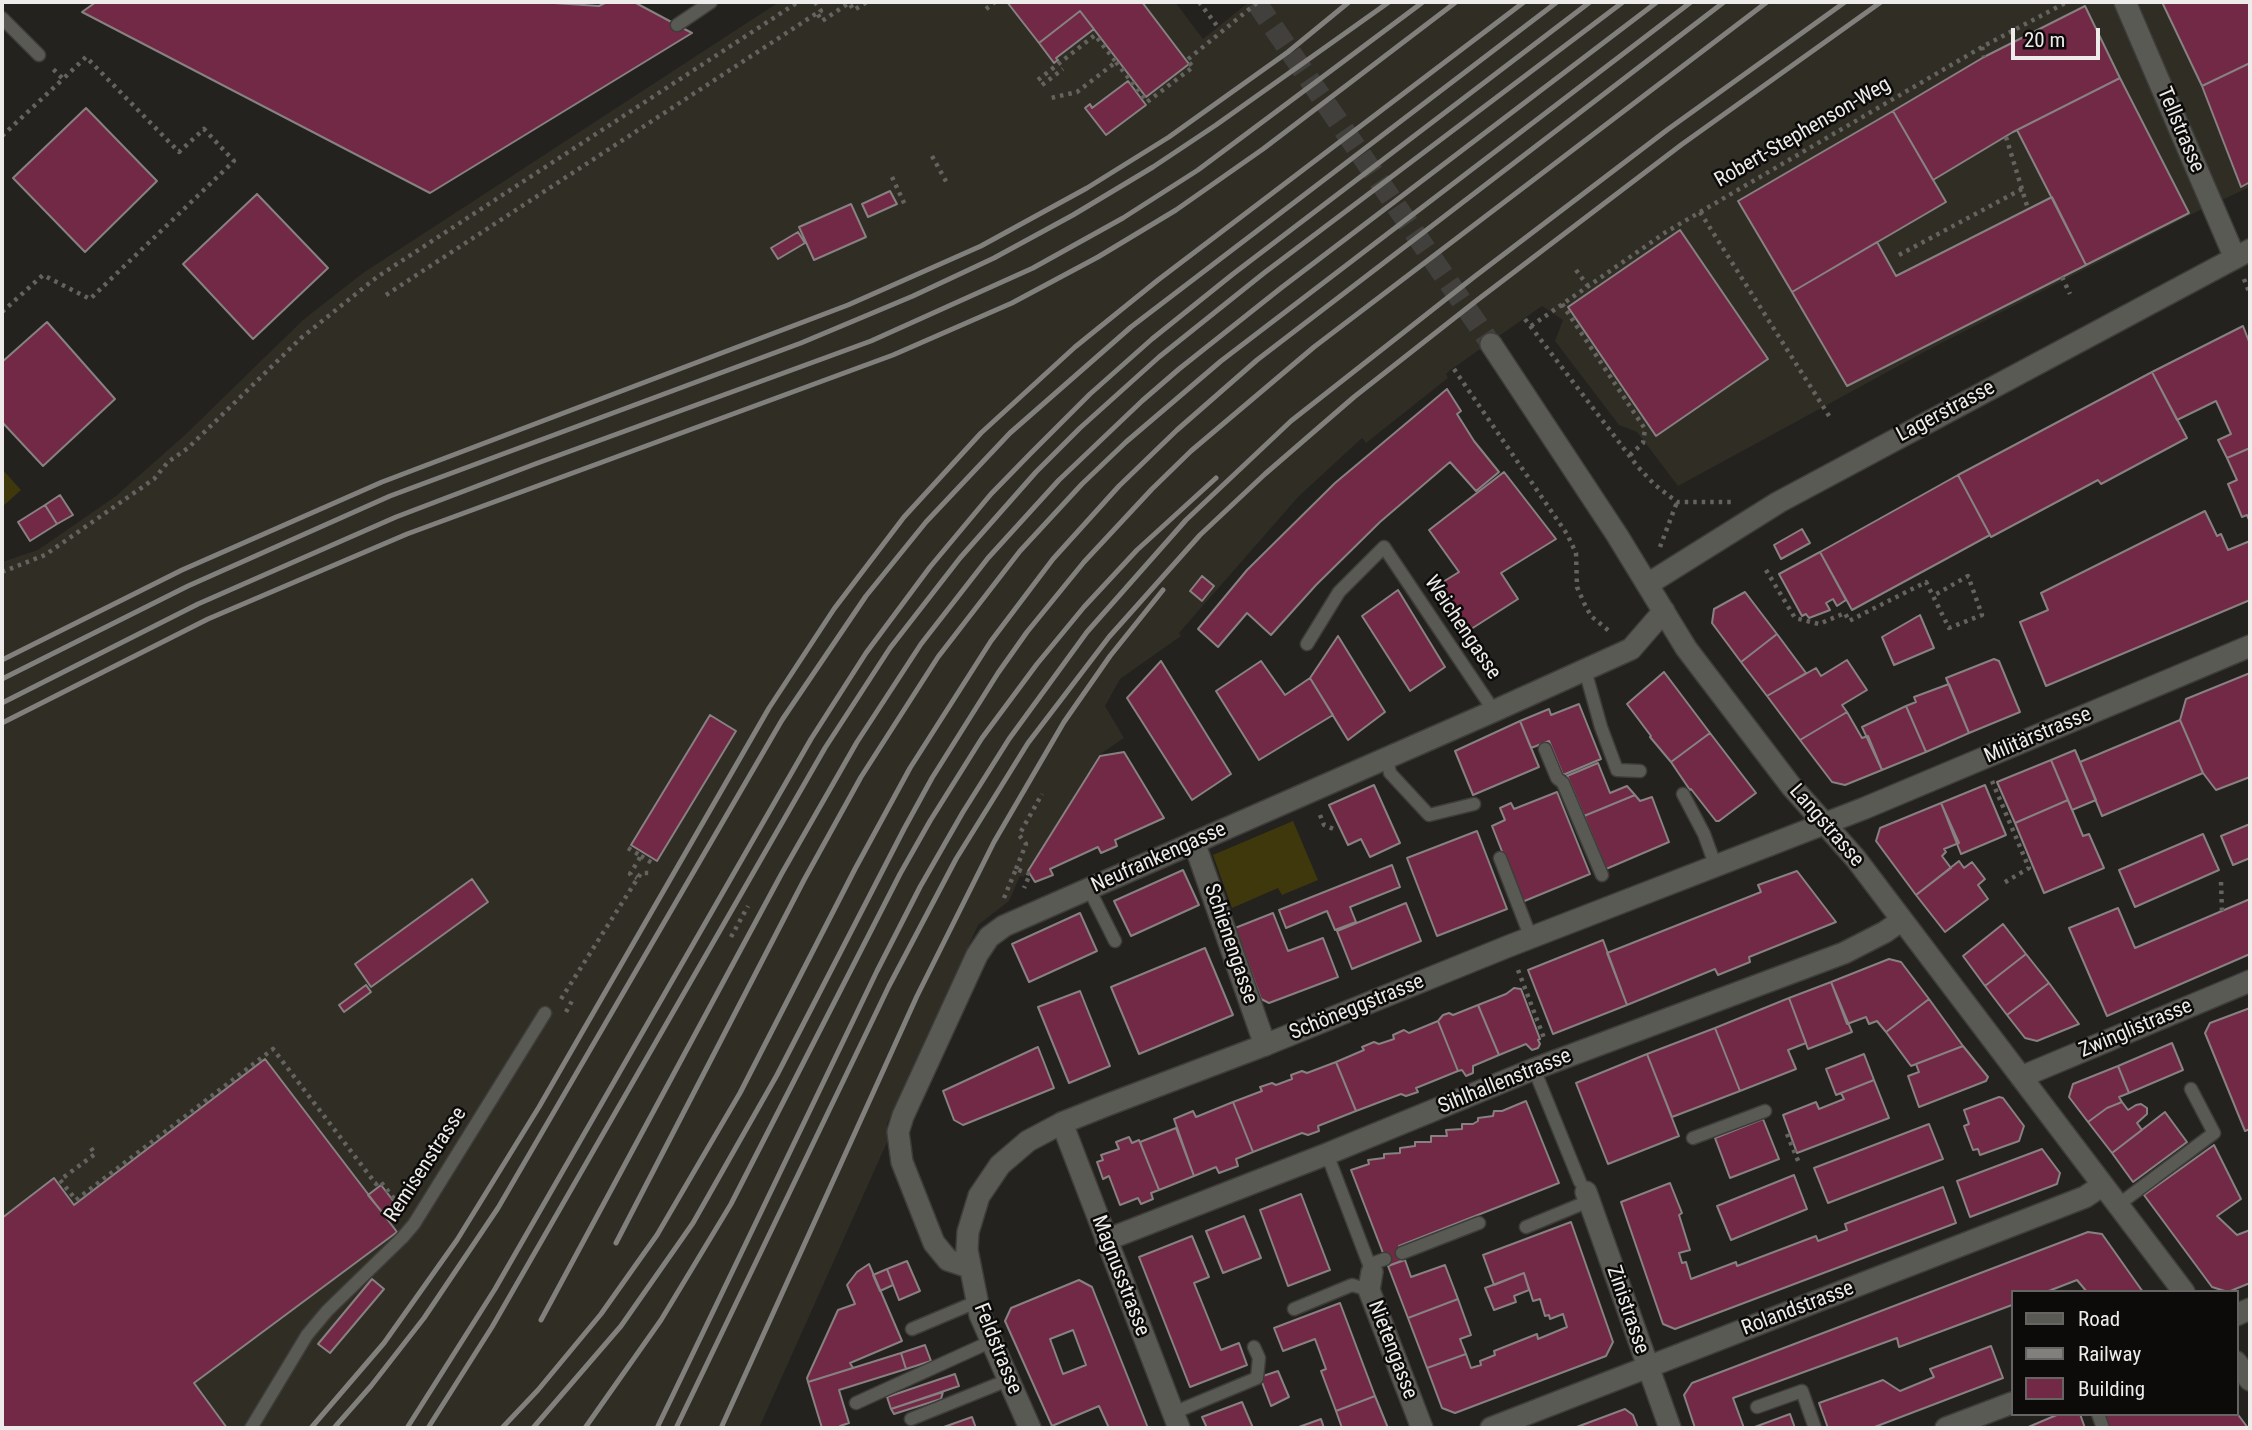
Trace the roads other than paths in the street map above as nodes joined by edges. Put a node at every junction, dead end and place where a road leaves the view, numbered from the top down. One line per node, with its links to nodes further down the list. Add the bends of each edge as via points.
1 (711, 2): 4 (lane)
2 (2125, 2): 6 (street, Tellstrasse)
3 (2, 18): 5 (lane)
4 (677, 24)
5 (39, 55)
6 (2242, 254): 8 (street, Lagerstrasse, via 1779,502)
7 (1491, 344): 8 (street, Langstrasse)
8 (1648, 584): 9 (street, Langstrasse)
9 (1664, 611): 12 (street, Neufrankengasse, via 1630,649); 19 (street, Langstrasse, via 1686,648)
10 (1307, 645): 13 (lane, Weichengasse, via 1339,592 1384,547)
11 (2250, 646): 19 (street, Militärstrasse)
12 (1585, 670): 13 (street, Neufrankengasse); 16 (lane, via 1617,770)
13 (1494, 711): 15 (street, Neufrankengasse)
14 (1545, 749): 23 (lane)
15 (1387, 758): 18 (lane, via 1390,773 1429,815); 20 (street, Neufrankengasse)
16 (1640, 771)
17 (1683, 794): 22 (lane)
18 (1474, 804)
19 (1825, 824): 22 (street, Schöneggstrasse); 25 (street, Langstrasse)
20 (1194, 842): 24 (street, Neufrankengasse); 30 (street, Schienengasse)
21 (1500, 858): 26 (lane)
22 (1716, 867): 26 (street, Schöneggstrasse)
23 (1602, 875)
24 (1088, 889): 27 (lane); 45 (street, Neufrankengasse, via 1004,926 985,943 899,1126 901,1158 934,1243 953,1264)
25 (1902, 920): 31 (street, Sihlhallenstrasse, via 1844,953); 32 (street, Langstrasse)
26 (1531, 938): 30 (street, Schöneggstrasse)
27 (1115, 942)
28 (2250, 981): 32 (street, Zwinglistrasse)
29 (545, 1013): 62 (lane, Remisenstrasse, via 414,1224 307,1335)
30 (1265, 1045): 35 (street, Schöneggstrasse)
31 (1534, 1069): 37 (street, Sihlhallenstrasse); 39 (lane, Zinistrasse)
32 (2021, 1077): 38 (street, Langstrasse)
33 (2191, 1089): 40 (lane, via 2214,1133)
34 (1765, 1111): 36 (lane)
35 (1062, 1123): 43 (street, Magnusstrasse); 45 (street, Schöneggstrasse, via 1013,1152 989,1180 968,1232)
36 (1693, 1138)
37 (1327, 1154): 43 (street, Sihlhallenstrasse); 46 (lane, Nietengasse)
38 (2103, 1185): 40 (street, Langstrasse); 54 (street, Rolandstrasse, via 2085,1197)
39 (1585, 1192): 42 (lane); 54 (street, Zinistrasse)
40 (2118, 1205): 47 (street, Langstrasse)
41 (1479, 1223): 44 (lane)
42 (1527, 1227)
43 (1106, 1240): 61 (street, Magnusstrasse)
44 (1402, 1253)
45 (969, 1267): 48 (street, Feldstrasse)
46 (1374, 1271): 49 (lane); 64 (street, Nietengasse)
47 (2182, 1290)
48 (976, 1301): 50 (lane); 51 (street, Feldstrasse)
49 (1294, 1309)
50 (912, 1329)
51 (992, 1342): 55 (street, Feldstrasse); 57 (lane)
52 (1254, 1347): 61 (lane, via 1259,1358 1257,1378)
53 (2238, 1365): 56 (street)
54 (1647, 1369): 65 (street, Rolandstrasse); 66 (street, Zinistrasse)
55 (1008, 1380): 60 (lane); 63 (street, Feldstrasse)
56 (2250, 1380)
57 (856, 1403)
58 (2010, 1405): 68 (street)
59 (1757, 1407): 67 (lane, via 1802,1391)
60 (911, 1419)
61 (1176, 1421)
62 (251, 1428)
63 (1030, 1428)
64 (1422, 1428)
65 (1491, 1428)
66 (1670, 1428)
67 (1815, 1428)
68 (1946, 1428)

